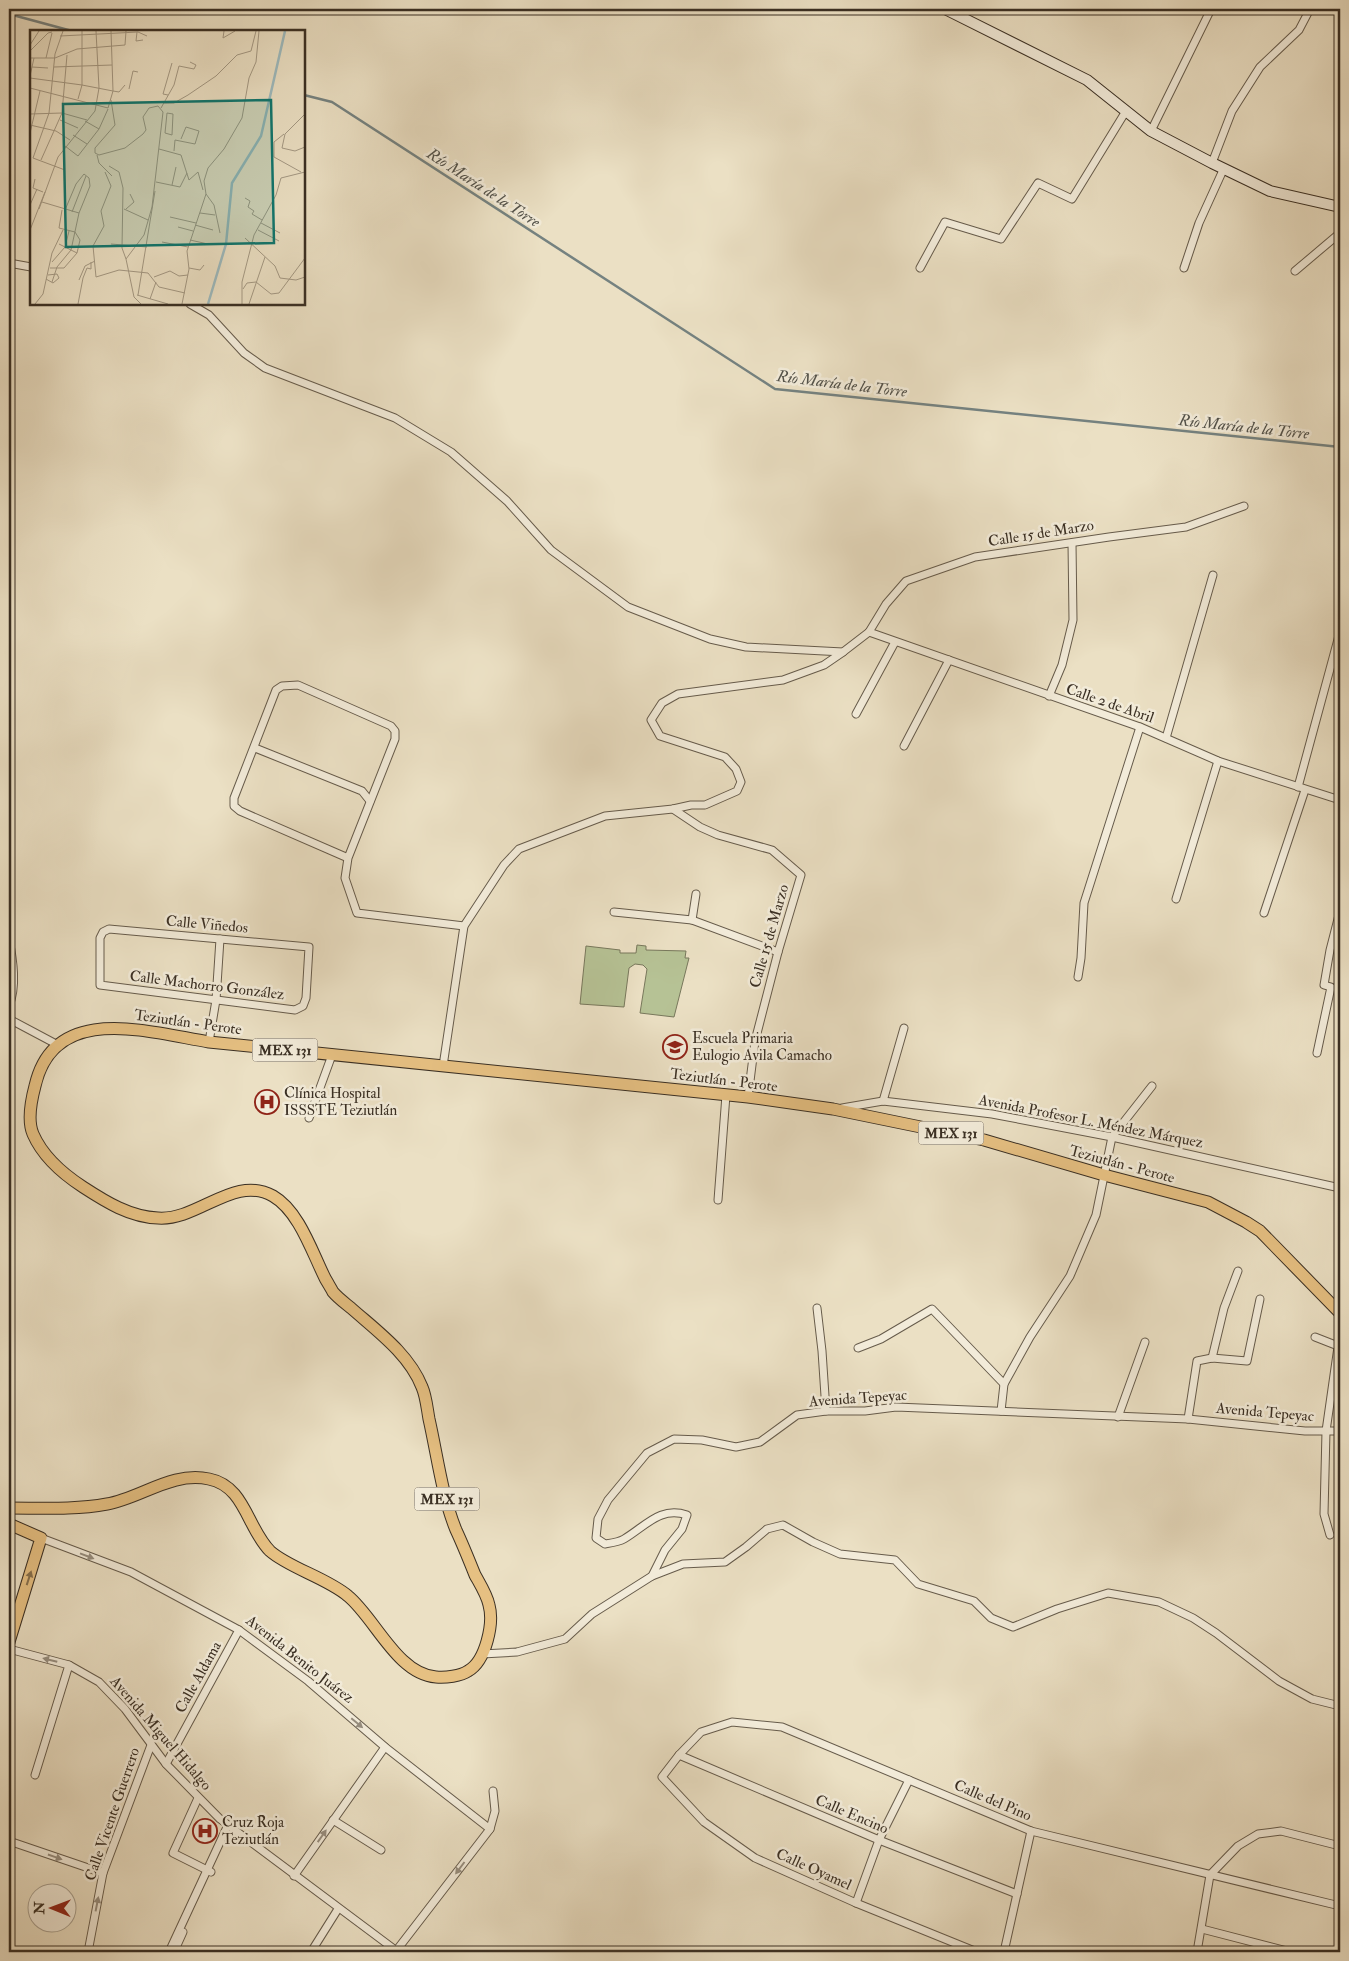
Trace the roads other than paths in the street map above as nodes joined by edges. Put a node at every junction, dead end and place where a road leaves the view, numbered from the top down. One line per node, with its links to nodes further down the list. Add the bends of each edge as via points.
1 (946, 9): 4 (main road, via 1087,80)
2 (1211, 9): 5 (street)
3 (1310, 9): 6 (street, via 1299,30 1260,66 1232,111)
4 (1126, 111): 5 (main road); 12 (street, via 1072,199 1038,183 1001,239 945,222)
5 (1151, 131): 6 (main road)
6 (1212, 163): 7 (main road)
7 (1224, 168): 8 (main road, via 1270,190); 13 (street, via 1199,223)
8 (1340, 208)
9 (1340, 233): 14 (street)
10 (9, 263): 11 (street)
11 (30, 267)
12 (920, 268)
13 (1184, 268)
14 (1295, 271)
15 (192, 305): 22 (street, via 208,315 244,353 265,368 395,418 451,452 508,500 551,550 628,607 710,638 746,647)
16 (1244, 506): 17 (street, Calle 15 de Marzo, via 1186,527)
17 (1072, 543): 19 (street, Calle 15 de Marzo, via 975,557 906,581 886,604); 24 (street, via 1073,620 1062,665)
18 (1213, 575): 27 (street)
19 (869, 632): 21 (street, Calle 2 de Abril); 22 (street)
20 (1340, 632): 31 (street)
21 (894, 642): 23 (street, Calle 2 de Abril); 25 (street)
22 (843, 652): 34 (street, via 824,665 783,680 678,694 662,703 651,720 660,736 725,757 736,769 741,782 737,791 705,805)
23 (949, 660): 24 (street, Calle 2 de Abril); 28 (street)
24 (1049, 696): 26 (street, Calle 2 de Abril)
25 (856, 714)
26 (1140, 728): 27 (street, Calle 2 de Abril); 48 (street, via 1084,902)
27 (1166, 738): 30 (street, Calle 2 de Abril)
28 (904, 746)
29 (255, 748): 33 (street, via 362,791); 33 (street, via 276,690 282,686 298,685 391,726 395,739); 35 (street, via 234,798 234,806)
30 (1218, 760): 31 (street, Calle 2 de Abril); 37 (street)
31 (1301, 788): 32 (street, Calle 2 de Abril); 40 (street)
32 (1340, 800)
33 (370, 801): 35 (street)
34 (673, 809): 42 (street, via 604,816 520,849 504,865); 47 (street, Calle 15 de Marzo, via 718,835 772,850 801,875)
35 (348, 858): 42 (street, via 345,878 357,912)
36 (696, 894): 41 (street)
37 (1176, 899)
38 (614, 912): 41 (street)
39 (1340, 912): 55 (street, via 1324,985 1331,987)
40 (1264, 913)
41 (692, 920): 47 (street)
42 (464, 926): 57 (street)
43 (103, 932): 45 (street, Calle Viñedos, via 109,929); 49 (street, Calle Machorro González, via 100,938 100,985)
44 (9, 939): 50 (street, via 14,986)
45 (220, 940): 46 (street, Calle Viñedos); 49 (street)
46 (309, 947): 49 (street, Calle Machorro González, via 303,1006 294,1010)
47 (778, 952): 60 (street, Calle 15 de Marzo, via 755,1041)
48 (1078, 977)
49 (216, 1000): 53 (street)
50 (9, 1006)
51 (9, 1019): 54 (street)
52 (904, 1028): 61 (street)
53 (209, 1042): 54 (main road, Teziutlán - Perote / MEX 131, via 122,1028 94,1028 75,1034); 56 (main road, Teziutlán - Perote / MEX 131)
54 (58, 1045): 93 (main road, MEX 131, via 39,1070 30,1107 31,1132 66,1176 105,1201 136,1215 162,1219 255,1188 276,1198 294,1214 332,1292 401,1353 422,1386 453,1521 490,1605 491,1630)
55 (1317, 1053)
56 (332, 1055): 57 (main road, Teziutlán - Perote / MEX 131); 63 (street)
57 (443, 1066): 59 (main road, Teziutlán - Perote / MEX 131)
58 (1152, 1086): 64 (street)
59 (726, 1095): 60 (main road, Teziutlán - Perote / MEX 131); 67 (street)
60 (748, 1097): 62 (main road, Teziutlán - Perote / MEX 131)
61 (883, 1101): 62 (street, Avenida Profesor L. Méndez Márquez); 64 (street, Avenida Profesor L. Méndez Márquez, via 992,1114)
62 (833, 1109): 65 (main road, Teziutlán - Perote / MEX 131, via 984,1140)
63 (309, 1118)
64 (1112, 1137): 65 (street); 66 (street, Avenida Profesor L. Méndez Márquez)
65 (1104, 1175): 71 (main road, Teziutlán - Perote / MEX 131, via 1208,1202 1246,1222 1276,1247); 78 (street, via 1096,1215 1070,1276)
66 (1340, 1188)
67 (718, 1200)
68 (1238, 1271): 77 (street, via 1224,1308)
69 (1260, 1299): 77 (street, via 1247,1361)
70 (817, 1308): 79 (street)
71 (1340, 1313)
72 (1340, 1333): 75 (street)
73 (1315, 1337): 75 (street)
74 (1145, 1342): 81 (street)
75 (1338, 1346): 83 (street)
76 (858, 1348): 78 (street, via 881,1339 932,1309)
77 (1212, 1358): 82 (street, via 1198,1362)
78 (1004, 1384): 80 (street)
79 (826, 1411): 80 (street, Avenida Tepeyac, via 896,1407); 89 (street, Avenida Tepeyac, via 797,1415 760,1442 736,1446 674,1439 646,1453 608,1500 598,1519 596,1538 605,1544 622,1540 668,1512 687,1516)
80 (1001, 1411): 81 (street, Avenida Tepeyac)
81 (1118, 1417): 82 (street, Avenida Tepeyac)
82 (1188, 1419): 83 (street, Avenida Tepeyac)
83 (1326, 1431): 84 (street, Avenida Tepeyac); 87 (street, via 1324,1514)
84 (1340, 1431)
85 (9, 1508): 93 (main road, MEX 131, via 76,1508 110,1504 174,1480 210,1479 226,1486 244,1506 258,1536 272,1553 349,1596 403,1660 420,1672 435,1678 470,1671)
86 (9, 1524): 88 (main road, Avenida Benito Juárez)
87 (1330, 1535)
88 (41, 1538): 90 (street, Avenida Benito Juárez, one-way to 90, via 131,1572); 91 (main road, one-way to 88)
89 (652, 1576): 93 (street, via 592,1614 565,1639 517,1652); 95 (street, via 683,1564 725,1562 767,1529 783,1525 840,1554 895,1560 918,1584 974,1601 990,1618 1013,1627 1108,1593 1159,1602 1216,1633 1278,1681 1312,1699)
90 (239, 1630): 97 (street, Avenida Benito Juárez, one-way to 97, via 308,1682); 99 (street, Calle Aldama)
91 (9, 1642)
92 (9, 1649): 94 (street, Avenida Miguel Hidalgo, one-way to 92)
93 (482, 1654)
94 (70, 1665): 96 (street, Avenida Miguel Hidalgo, via 99,1682 125,1709); 100 (street)
95 (1340, 1706)
96 (151, 1745): 99 (street, Avenida Miguel Hidalgo); 114 (street, Calle Vicente Guerrero)
97 (385, 1747): 105 (street); 107 (street, Avenida Benito Juárez)
98 (679, 1755): 101 (street, Calle del Pino); 102 (street, Calle del Pino, via 701,1732 732,1722 782,1727); 109 (street, Calle Encino)
99 (166, 1764): 104 (street, Avenida Miguel Hidalgo)
100 (35, 1775)
101 (662, 1777): 118 (street, Calle Oyamel, via 704,1822 755,1858)
102 (909, 1780): 108 (street, Calle del Pino); 109 (street)
103 (493, 1791): 107 (street, via 495,1811)
104 (199, 1799): 106 (street, Avenida Miguel Hidalgo); 113 (street, via 174,1852)
105 (333, 1820): 112 (street); 116 (street, one-way to 105)
106 (230, 1826): 113 (street); 116 (street, Avenida Miguel Hidalgo)
107 (490, 1829): 126 (street, one-way to 126)
108 (1031, 1831): 115 (street, Calle del Pino); 117 (street)
109 (880, 1840): 117 (street, Calle Encino); 118 (street)
110 (9, 1841): 114 (street, one-way to 114)
111 (1340, 1846): 115 (street, via 1281,1831 1258,1834 1238,1846)
112 (381, 1850)
113 (210, 1870): 123 (street); 124 (street)
114 (103, 1873): 122 (street, Calle Vicente Guerrero, one-way to 114)
115 (1210, 1875): 119 (street, Calle del Pino); 121 (street)
116 (294, 1876): 120 (street, Avenida Miguel Hidalgo)
117 (1017, 1894): 128 (street)
118 (856, 1903): 127 (street, Calle Oyamel)
119 (1340, 1906)
120 (338, 1909): 125 (street); 126 (street, Avenida Miguel Hidalgo)
121 (1202, 1929): 129 (street); 130 (street)
122 (88, 1952)
123 (169, 1952)
124 (174, 1952)
125 (311, 1952)
126 (397, 1952)
127 (977, 1952)
128 (1004, 1952)
129 (1197, 1952)
130 (1291, 1952)

